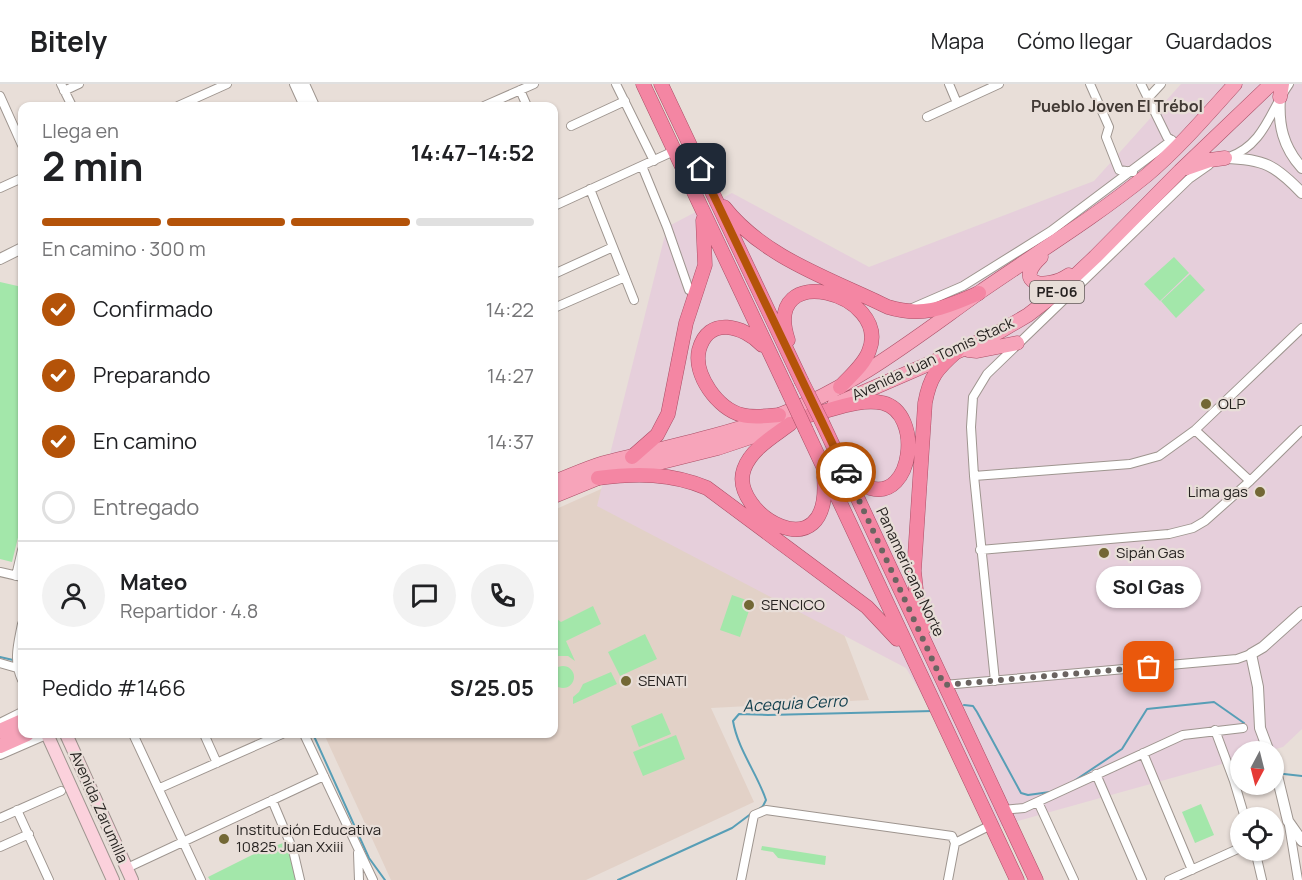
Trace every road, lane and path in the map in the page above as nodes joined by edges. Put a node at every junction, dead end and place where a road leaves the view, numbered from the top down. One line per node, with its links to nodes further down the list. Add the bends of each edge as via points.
1 (79, 84): 17 (street)
2 (227, 84): 24 (street)
3 (295, 84): 25 (street)
4 (304, 84): 26 (street)
5 (534, 84): 18 (street)
6 (616, 84): 22 (street)
7 (643, 84): 34 (highway)
8 (661, 84): 45 (highway, Panamericana Norte)
9 (949, 84): 29 (street)
10 (999, 84): 29 (street)
11 (1090, 84): 40 (street, via 1109,127 1106,137 1119,170)
12 (1141, 84): 21 (street)
13 (1161, 84): 21 (street)
14 (1235, 84): 33 (main road, Avenida Juan Tomis Stack / PE-06)
15 (1271, 84): 39 (main road, Avenida Juan Tomis Stack / PE-06)
16 (1289, 84): 19 (street, Avenida Juan Tomis Stack)
17 (63, 87): 23 (street)
18 (520, 90): 27 (street); 28 (street)
19 (1281, 91): 35 (street, Avenida Juan Tomis Stack, via 1260,135 1244,150); 38 (street, via 1279,120 1283,138)
20 (0, 96): 32 (street)
21 (1148, 99): 33 (street, via 1167,137)
22 (625, 101): 31 (street); 36 (street)
23 (70, 102)
24 (187, 102)
25 (303, 102)
26 (312, 102)
27 (494, 102)
28 (525, 102)
29 (957, 103): 30 (street)
30 (927, 117)
31 (571, 126)
32 (18, 136)
33 (1175, 143): 40 (street, Avenida Juan Tomis Stack); 41 (main road, Avenida Juan Tomis Stack / PE-06)
34 (674, 152): 36 (street); 48 (highway)
35 (1225, 158): 39 (main road, PE-06); 46 (street, via 1267,164); 66 (street, Avenida Juan Tomis Stack, via 1189,179)
36 (654, 161): 37 (street)
37 (642, 166): 44 (street); 59 (street)
38 (1302, 168)
39 (1180, 171): 52 (main road, Avenida Juan Tomis Stack / PE-06)
40 (1130, 172): 41 (street); 54 (street, Avenida Juan Tomis Stack, via 1051,231)
41 (1148, 174): 49 (main road, Avenida Juan Tomis Stack / PE-06)
42 (18, 180): 43 (street)
43 (0, 189)
44 (590, 189): 47 (street); 50 (street)
45 (711, 190): 64 (highway, via 743,229 771,250); 69 (highway, Panamericana Norte)
46 (1302, 193)
47 (558, 204)
48 (703, 212): 67 (highway); 76 (highway, via 705,265 684,330 668,414 657,435)
49 (1062, 237): 52 (main road, via 1032,267 1031,278 1035,282 1045,285 1063,279); 55 (main road, Avenida Juan Tomis Stack / PE-06)
50 (613, 247): 56 (street); 57 (street)
51 (18, 250): 53 (street)
52 (1095, 257): 68 (main road, Avenida Juan Tomis Stack / PE-06, via 1028,315)
53 (0, 259)
54 (1003, 260): 55 (street); 58 (street, Avenida Juan Tomis Stack)
55 (1019, 266): 58 (main road, Avenida Juan Tomis Stack / PE-06)
56 (558, 272)
57 (625, 277): 61 (street); 62 (street)
58 (981, 286): 60 (street, Avenida Juan Tomis Stack); 63 (highway); 70 (main road, Avenida Juan Tomis Stack / PE-06, via 898,351)
59 (689, 290)
60 (950, 292): 63 (street); 64 (street, Avenida Juan Tomis Stack)
61 (634, 300)
62 (558, 307)
63 (947, 307): 64 (highway)
64 (904, 312)
65 (1302, 328): 74 (street)
66 (1017, 343): 68 (main road, via 977,351); 79 (street, Avenida Juan Tomis Stack, via 987,374 973,397)
67 (768, 350): 71 (highway, via 742,330 718,328 703,341 699,362 712,393 729,410 754,417); 78 (highway, bridge)
68 (960, 350): 72 (main road, Avenida Juan Tomis Stack / PE-06); 90 (highway, via 934,374 924,416 914,571)
69 (792, 363): 70 (highway, via 784,323 791,299 809,291 837,296 862,312 871,333 869,352); 72 (highway, Panamericana Norte, bridge)
70 (840, 387): 71 (main road, Avenida Juan Tomis Stack / PE-06)
71 (779, 415): 76 (main road, Avenida Juan Tomis Stack)
72 (816, 418): 73 (main road, Avenida Juan Tomis Stack / PE-06); 77 (highway, Panamericana Norte); 77 (highway, via 859,402 871,402 890,406 906,427 908,450 895,483 870,488)
73 (790, 424): 78 (highway, via 761,447 744,469 742,487 751,504 782,527 808,527 823,504); 80 (main road, Avenida Juan Tomis Stack, via 718,448)
74 (1195, 430): 79 (street, via 1170,449 1130,464); 82 (street)
75 (1302, 430): 82 (street)
76 (632, 457): 81 (main road, Avenida Juan Tomis Stack)
77 (840, 461): 90 (highway, Panamericana Norte)
78 (823, 468): 91 (highway)
79 (974, 476): 84 (street, Avenida Juan Tomis Stack)
80 (598, 478): 83 (main road, Avenida Juan Tomis Stack); 91 (highway, via 662,475 708,488 867,607)
81 (558, 481)
82 (1250, 482): 84 (street, via 1205,521 1183,531)
83 (558, 494)
84 (980, 550): 94 (street, Avenida Juan Tomis Stack)
85 (0, 572): 86 (street)
86 (18, 576)
87 (1302, 612): 89 (street)
88 (18, 643): 93 (street)
89 (1251, 654): 94 (street, via 1237,659); 110 (street)
90 (932, 659): 95 (highway, Panamericana Norte)
91 (913, 661): 127 (highway)
92 (0, 663): 93 (street)
93 (17, 668)
94 (994, 681): 95 (street)
95 (944, 685): 124 (highway, Panamericana Norte)
96 (18, 715): 98 (street)
97 (18, 723): 101 (main road)
98 (0, 724)
99 (1243, 728): 100 (street)
100 (1215, 730): 112 (street, via 1183,735); 122 (street)
101 (0, 731)
102 (18, 738): 111 (main road)
103 (37, 738): 113 (street)
104 (48, 738): 139 (main road, Avenida Zarumilla)
105 (68, 738): 136 (main road, Avenida Zarumilla)
106 (135, 738): 117 (street)
107 (206, 738): 114 (street)
108 (273, 738): 114 (street)
109 (306, 738): 116 (street)
110 (1265, 741)
111 (0, 746)
112 (1143, 753): 115 (street); 137 (street)
113 (0, 754)
114 (217, 763): 117 (street)
115 (1096, 774): 121 (street); 150 (street)
116 (324, 777): 120 (street); 132 (street)
117 (160, 788): 130 (street)
118 (61, 791): 123 (street)
119 (1282, 795): 126 (street)
120 (272, 800): 130 (street); 142 (street, via 293,850)
121 (1038, 802): 124 (street); 149 (street)
122 (1242, 807)
123 (17, 810): 125 (street); 128 (street)
124 (1004, 810): 148 (highway, Panamericana Norte)
125 (0, 818)
126 (1288, 821): 129 (street); 153 (street)
127 (991, 825): 131 (street); 147 (highway)
128 (28, 834): 133 (street); 138 (street)
129 (1302, 841)
130 (183, 842): 136 (street); 141 (street)
131 (955, 843): 145 (street, via 952,836 766,810 754,815); 146 (street)
132 (358, 844): 143 (street); 144 (street)
133 (0, 847)
134 (1230, 853): 137 (street)
135 (1258, 861): 152 (street)
136 (127, 868): 140 (main road, Avenida Zarumilla)
137 (1192, 870): 151 (street)
138 (50, 880)
139 (113, 880)
140 (132, 880)
141 (201, 880)
142 (300, 880)
143 (359, 880)
144 (374, 880)
145 (741, 880)
146 (948, 880)
147 (1017, 880)
148 (1036, 880)
149 (1074, 880)
150 (1142, 880)
151 (1169, 880)
152 (1262, 880)
153 (1298, 880)

